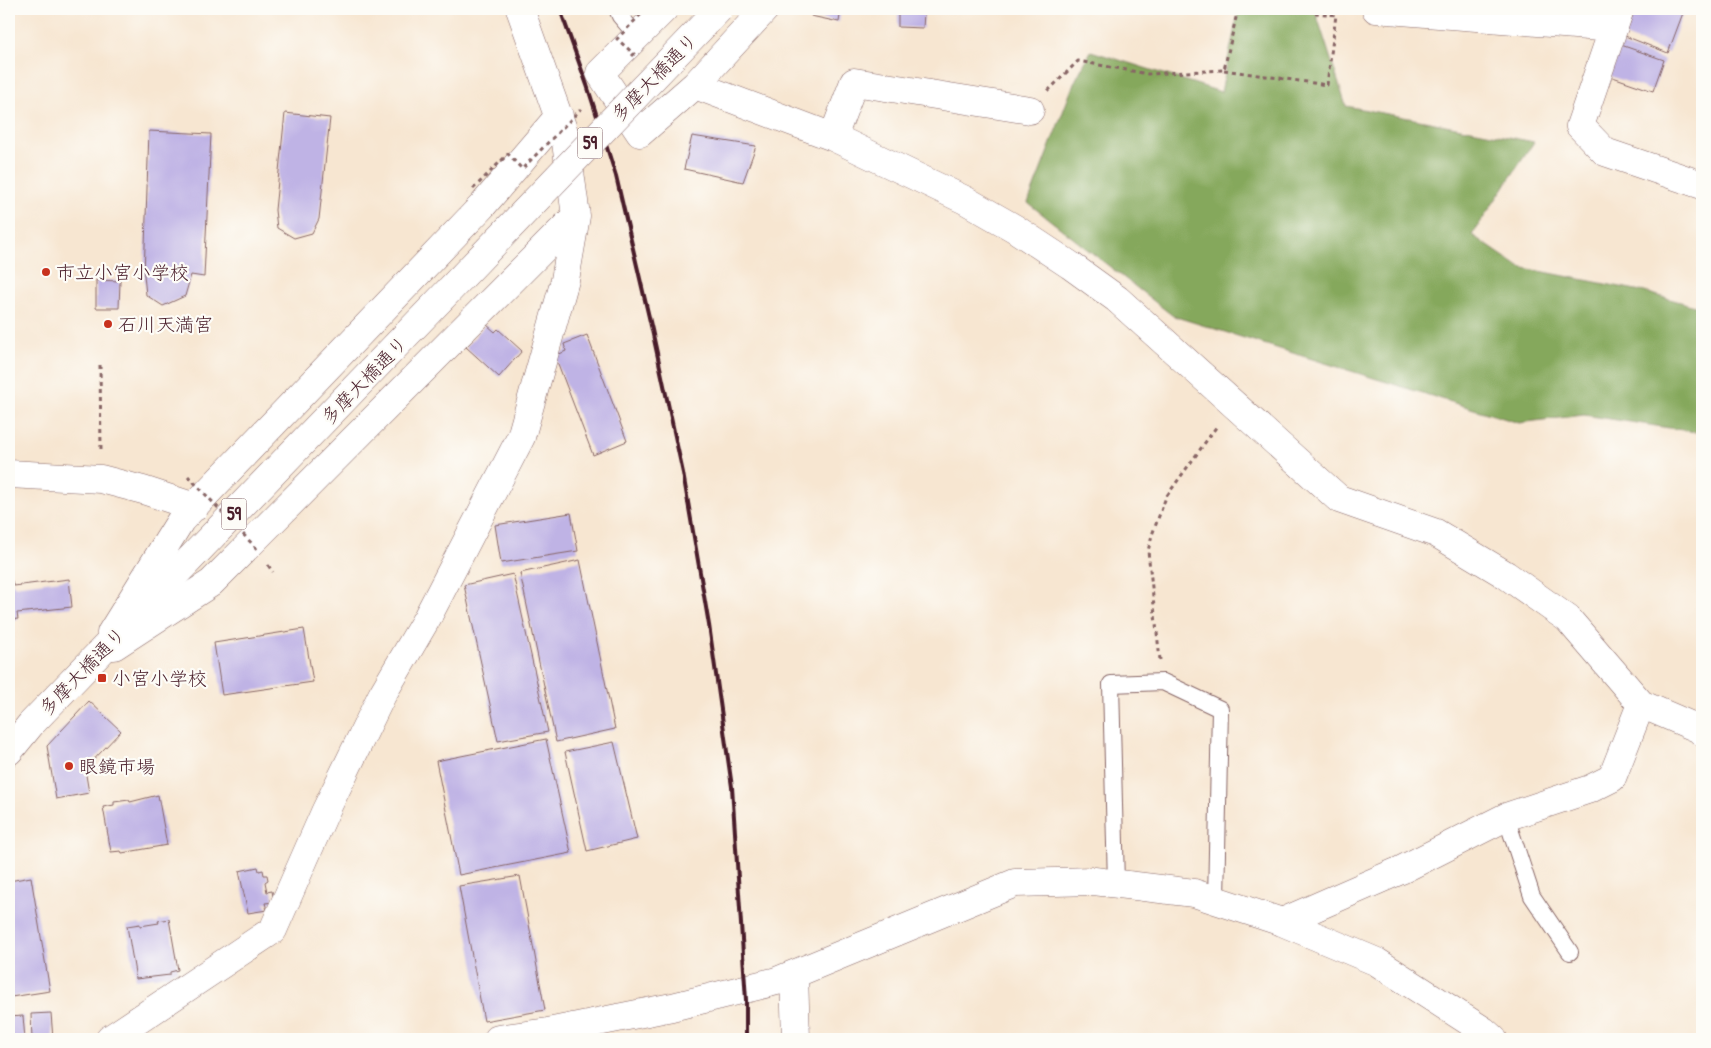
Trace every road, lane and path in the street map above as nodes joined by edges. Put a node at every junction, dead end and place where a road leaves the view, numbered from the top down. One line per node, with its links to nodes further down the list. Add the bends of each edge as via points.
1 (520, 9): 15 (street)
2 (617, 9): 11 (lane)
3 (646, 9): 11 (path, bridge, via 617,39)
4 (664, 9): 11 (street)
5 (719, 9): 28 (street, 多摩大橋通り / 59, bridge)
6 (765, 9): 13 (street)
7 (1238, 9): 12 (path)
8 (1316, 9): 12 (path, via 1316,13 1336,15 1327,85)
9 (1376, 9): 10 (street)
10 (1617, 19): 18 (street, via 1580,126 1605,152)
11 (635, 45): 13 (street, via 600,73 640,133)
12 (1224, 70): 14 (path, via 1148,74 1078,60)
13 (695, 85): 16 (street)
14 (1030, 110): 16 (street, via 854,82)
15 (559, 116): 20 (street, via 565,135); 26 (street, via 483,206)
16 (832, 137): 22 (street, via 965,200 1070,265 1117,299)
17 (522, 169): 19 (path, bridge, via 508,154)
18 (1702, 185)
19 (473, 189)
20 (576, 216): 28 (street, via 212,582); 39 (street, via 565,280 521,437 428,618 382,695 325,812 274,930)
21 (100, 365): 25 (path)
22 (1233, 404): 29 (path, via 1166,497 1152,535 1148,551); 30 (street, via 1339,498 1436,533 1506,574 1568,619)
23 (9, 474): 25 (street)
24 (188, 476): 27 (path, bridge)
25 (101, 479): 26 (street)
26 (194, 508): 28 (street, via 181,520)
27 (258, 550)
28 (96, 658): 32 (street, 多摩大橋通り / 59)
29 (1162, 682): 34 (lane, via 1111,684); 35 (lane, via 1220,709)
30 (1641, 704): 31 (street); 33 (street, via 1612,778 1590,789)
31 (1701, 729)
32 (9, 751)
33 (1506, 817): 36 (street, via 1401,870); 37 (lane, via 1532,896)
34 (1116, 884): 35 (street, via 1194,893); 38 (street, via 1094,881 1015,883)
35 (1216, 900): 36 (street)
36 (1282, 922): 42 (street, via 1377,962)
37 (1570, 952)
38 (794, 974): 40 (street, via 672,1007); 41 (street)
39 (110, 1039)
40 (498, 1039)
41 (796, 1039)
42 (1493, 1039)

